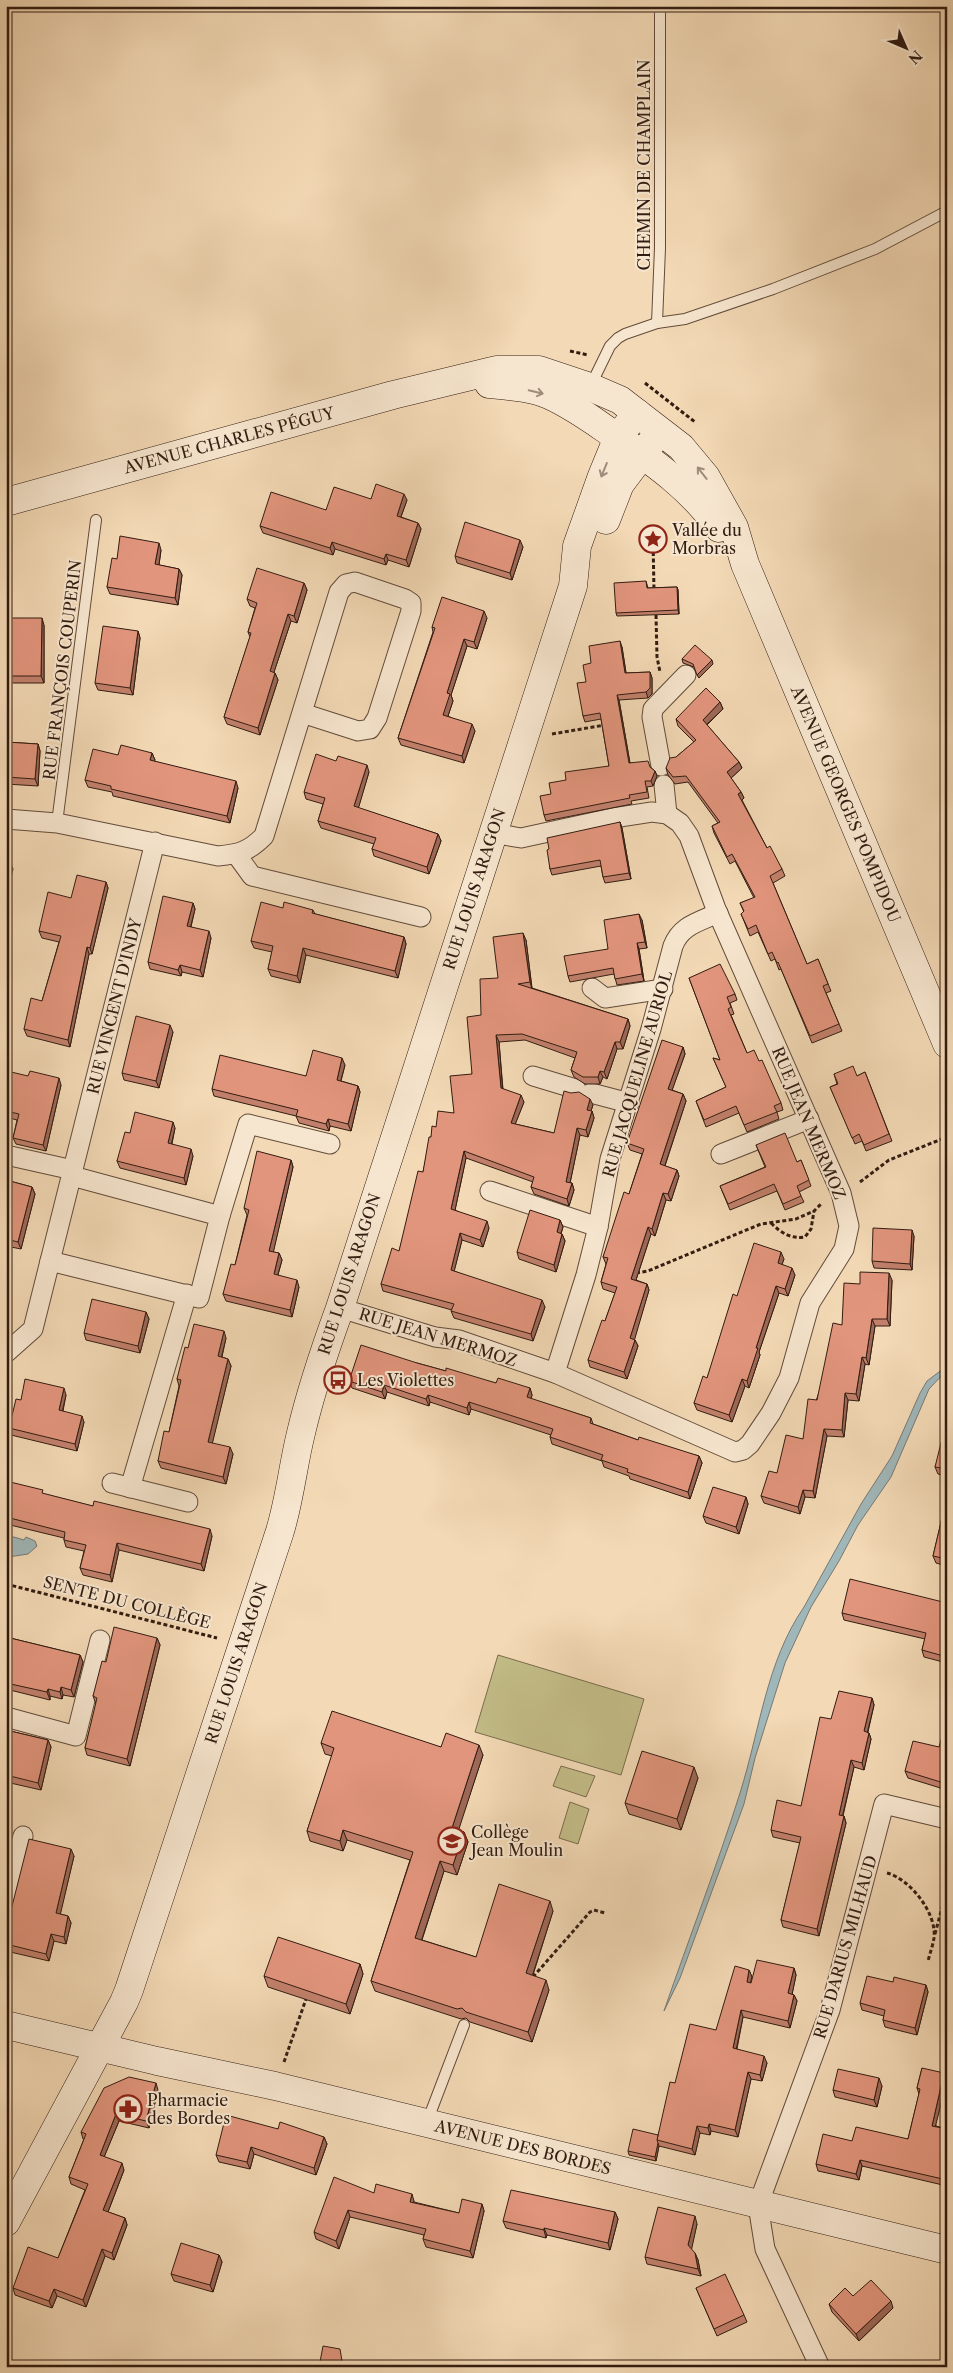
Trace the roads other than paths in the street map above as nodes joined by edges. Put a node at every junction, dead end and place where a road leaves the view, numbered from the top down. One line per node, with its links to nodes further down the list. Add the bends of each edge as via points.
1 (660, 6): 3 (lane, CHEMIN DE CHAMPLAIN)
2 (947, 211): 3 (lane, via 876,249 773,289 685,319)
3 (657, 323): 4 (lane, via 618,338 603,357)
4 (584, 398): 5 (street, AVENUE CHARLES PÉGUY, via 620,400); 7 (street, AVENUE CHARLES PÉGUY); 9 (street, AVENUE CHARLES PÉGUY, via 539,370 496,370)
5 (637, 413): 6 (street, AVENUE CHARLES PÉGUY); 7 (street, RUE LOUIS ARAGON)
6 (660, 431): 8 (street, RUE LOUIS ARAGON); 11 (street, AVENUE GEORGES POMPIDOU, one-way to 6, via 734,527 706,477 681,448)
7 (618, 438): 8 (street, AVENUE CHARLES PÉGUY); 12 (street, RUE LOUIS ARAGON, one-way to 12, via 577,546)
8 (642, 454): 11 (street, AVENUE GEORGES POMPIDOU, via 689,491); 12 (street, RUE LOUIS ARAGON, via 620,484 594,555)
9 (6, 502)
10 (96, 520): 19 (lane, RUE FRANÇOIS COUPERIN)
11 (745, 564): 27 (street, AVENUE GEORGES POMPIDOU)
12 (573, 586): 20 (street, RUE LOUIS ARAGON)
13 (686, 675): 15 (street, via 653,709)
14 (302, 713): 14 (street, via 339,592 346,584 355,582 405,598 411,604 411,610 378,718 370,729 358,731); 22 (street, via 264,836 252,848)
15 (661, 766)
16 (664, 785): 17 (street)
17 (667, 814): 20 (street, via 652,812 613,818 521,838); 23 (street, RUE JEAN MERMOZ, via 680,823 689,836)
18 (6, 819): 19 (street)
19 (56, 823): 21 (street)
20 (492, 833): 40 (street, RUE LOUIS ARAGON)
21 (155, 842): 22 (street, via 218,856); 34 (street, RUE VINCENT D'INDY)
22 (236, 854): 24 (street, via 252,876)
23 (718, 913): 26 (street, RUE JACQUELINE AURIOL, via 680,932 673,946); 30 (street, RUE JEAN MERMOZ)
24 (421, 917)
25 (592, 988): 26 (street, via 605,998)
26 (663, 988): 29 (street, RUE JACQUELINE AURIOL)
27 (947, 1044)
28 (534, 1076): 29 (street)
29 (629, 1103): 37 (street, RUE JACQUELINE AURIOL, via 610,1159)
30 (809, 1120): 33 (street); 42 (street, RUE JEAN MERMOZ, via 841,1193 849,1226 844,1249 810,1304 789,1378 772,1413 750,1444 735,1452)
31 (330, 1144): 36 (street, via 248,1124)
32 (6, 1154): 34 (street)
33 (721, 1154)
34 (72, 1173): 36 (street); 38 (street, RUE VINCENT D'INDY)
35 (490, 1191): 37 (street)
36 (220, 1216): 39 (street, via 199,1298)
37 (598, 1227): 42 (street, RUE JACQUELINE AURIOL)
38 (50, 1262): 39 (street); 41 (street, RUE VINCENT D'INDY, via 33,1329)
39 (186, 1294): 43 (street, via 121,1485)
40 (340, 1308): 42 (street, RUE JEAN MERMOZ, via 435,1337 459,1340); 51 (street, RUE LOUIS ARAGON, via 300,1434 289,1501 280,1530 126,1996)
41 (6, 1353)
42 (555, 1373)
43 (188, 1502)
44 (100, 1640): 45 (street, via 76,1736)
45 (6, 1717)
46 (947, 1819): 53 (street, RUE DARIUS MILHAUD, via 884,1804 830,2010)
47 (22, 1836): 48 (street)
48 (6, 1900)
49 (6, 2025): 51 (street, AVENUE DES BORDES)
50 (464, 2025): 52 (lane)
51 (99, 2047): 52 (street, AVENUE DES BORDES); 54 (street, RUE LOUIS ARAGON)
52 (427, 2123): 53 (street, AVENUE DES BORDES)
53 (758, 2205): 55 (street, AVENUE DES BORDES); 56 (street, via 765,2249)
54 (6, 2222)
55 (947, 2250)
56 (820, 2367)

